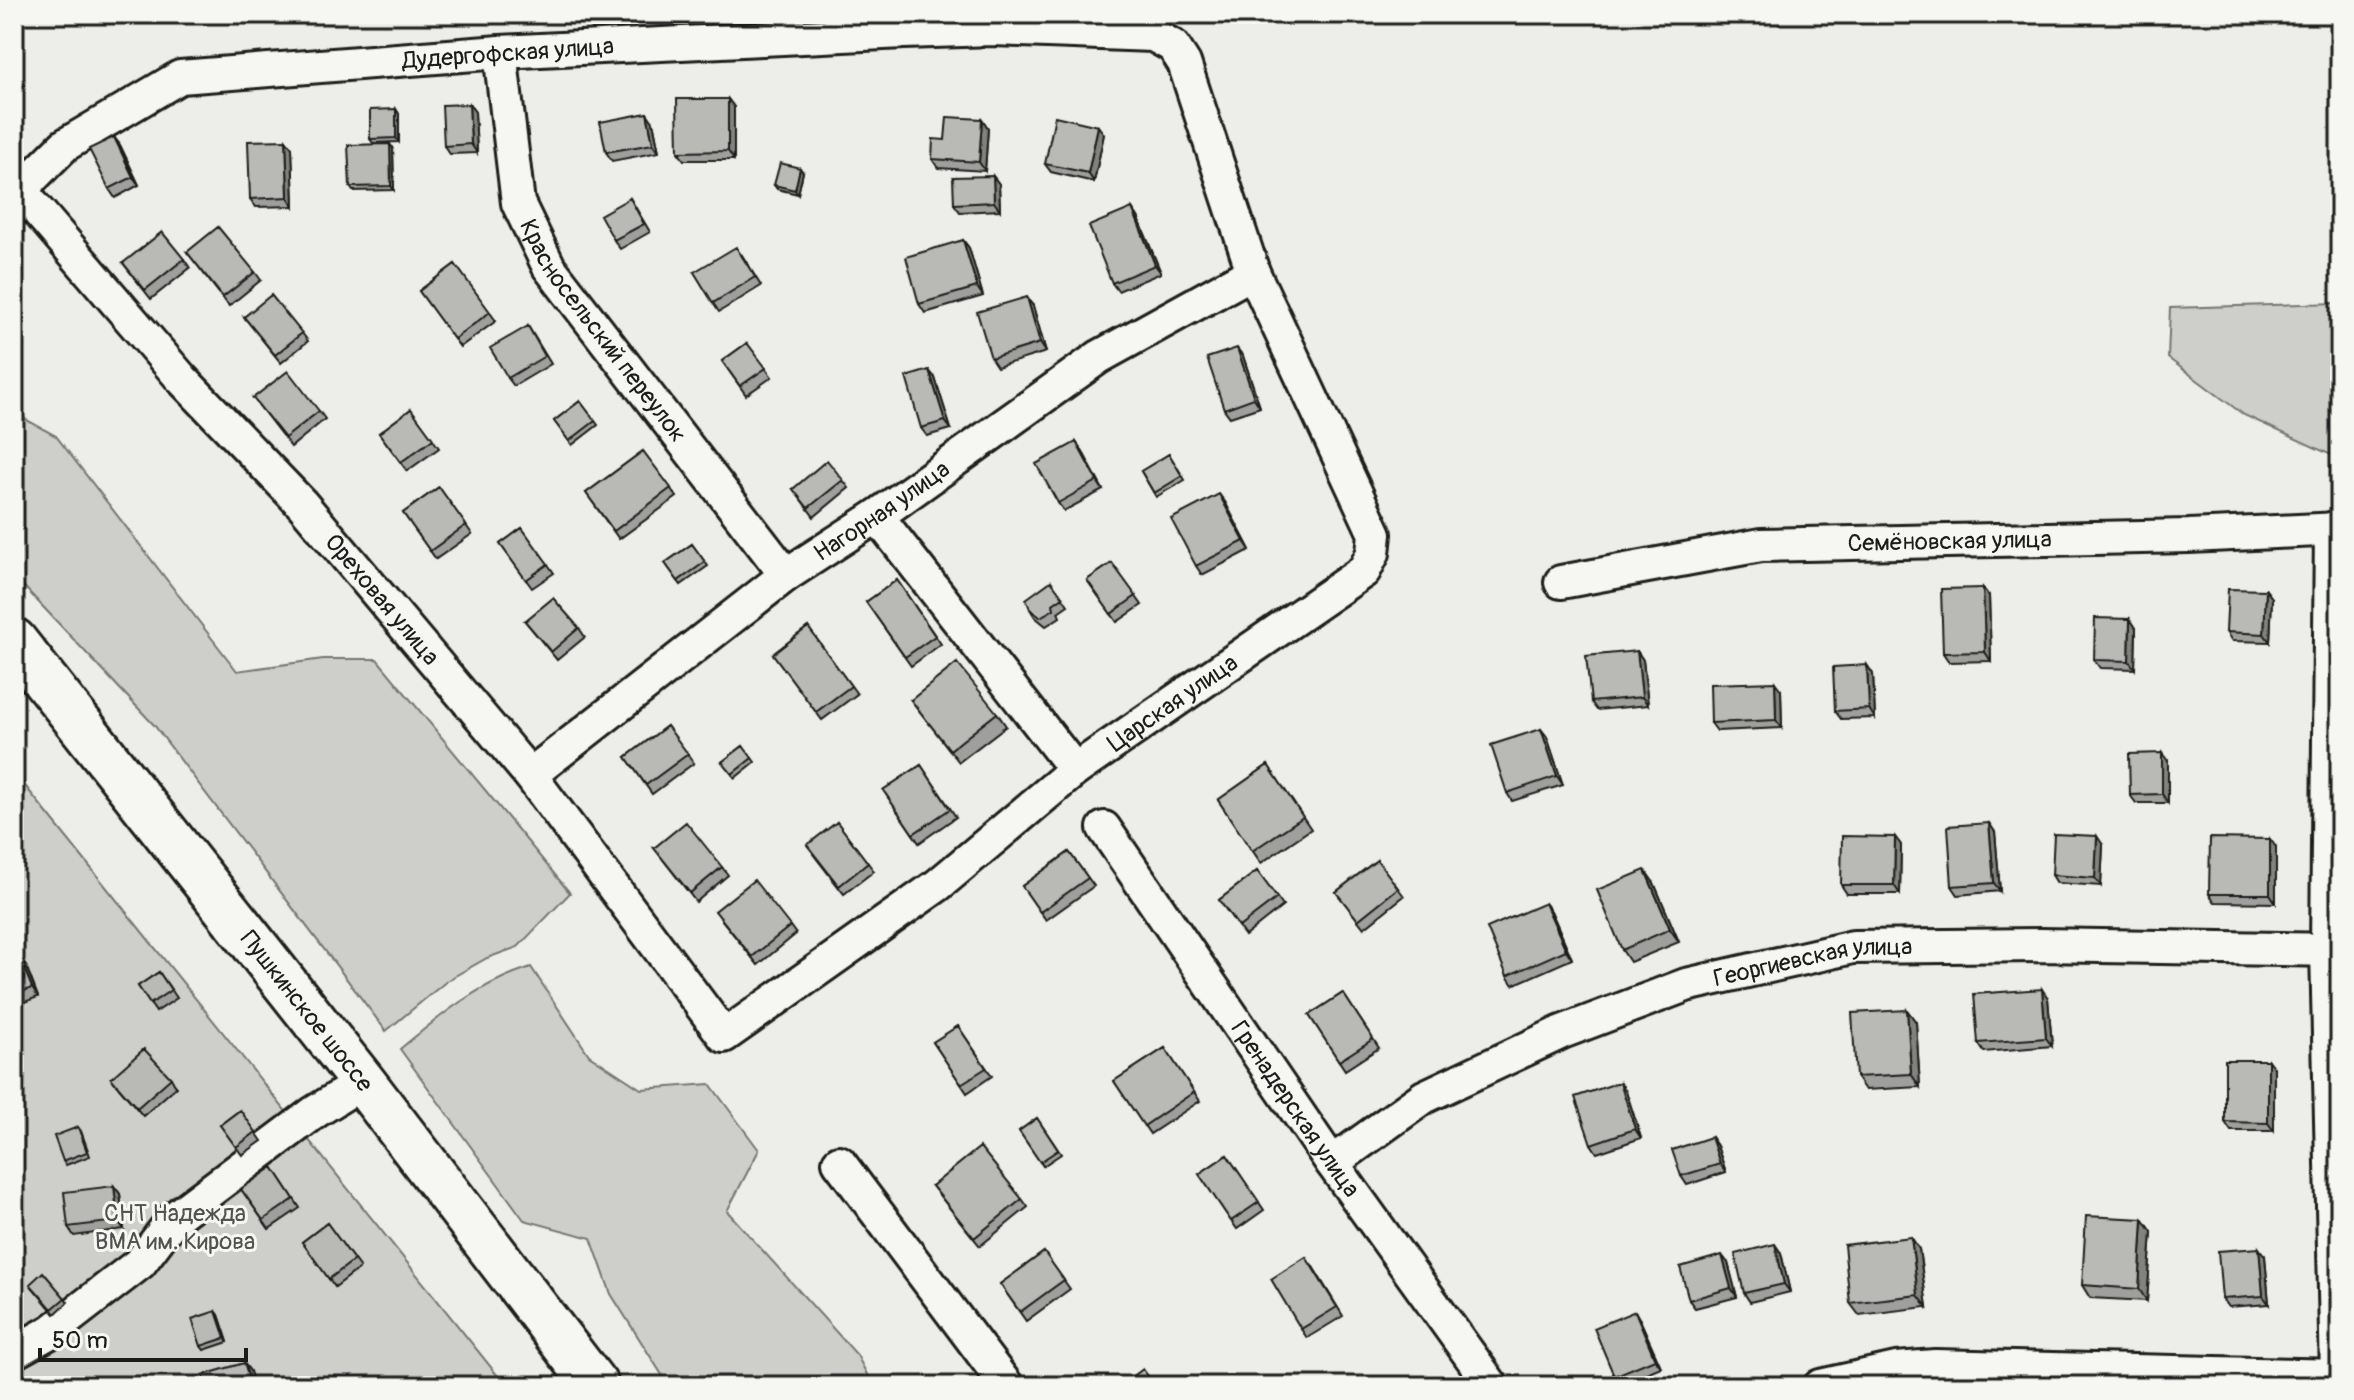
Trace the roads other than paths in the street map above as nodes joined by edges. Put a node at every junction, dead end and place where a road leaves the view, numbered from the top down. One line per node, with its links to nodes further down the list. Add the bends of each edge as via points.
1 (500, 52): 2 (street, Дудергофская улица, via 180,77 65,145); 3 (street, Дудергофская улица, via 992,29 1153,35 1173,46 1184,63); 6 (street, Красносельский переулок, via 518,203 531,237)
2 (17, 186): 10 (street, Ореховая улица, via 182,379 302,504)
3 (1253, 272): 4 (street, Нагорная улица, via 1099,357); 9 (street, Царская улица, via 1375,534 1373,553 1364,571)
4 (877, 516): 6 (street, Нагорная улица); 9 (street)
5 (2335, 529): 7 (street, Семёновская улица, via 1761,545); 12 (street)
6 (786, 575): 10 (street, Нагорная улица)
7 (1561, 582)
8 (14, 641): 14 (main road, Пушкинское шоссе)
9 (1075, 770): 13 (street, Царская улица, via 938,885)
10 (530, 775): 13 (street, Ореховая улица)
11 (1104, 828): 16 (street, Гренадерская улица)
12 (2333, 950): 16 (street, Георгиевская улица, via 1853,947 1686,985 1562,1032 1424,1097); 18 (street)
13 (724, 1036)
14 (363, 1082): 17 (street, via 174,1218 140,1263 52,1331); 19 (main road, Пушкинское шоссе)
15 (839, 1162): 20 (street)
16 (1332, 1163): 21 (street, Гренадерская улица)
17 (14, 1352)
18 (2338, 1376): 22 (street, via 1935,1366)
19 (596, 1386)
20 (1007, 1386)
21 (1492, 1386)
22 (1820, 1386)

